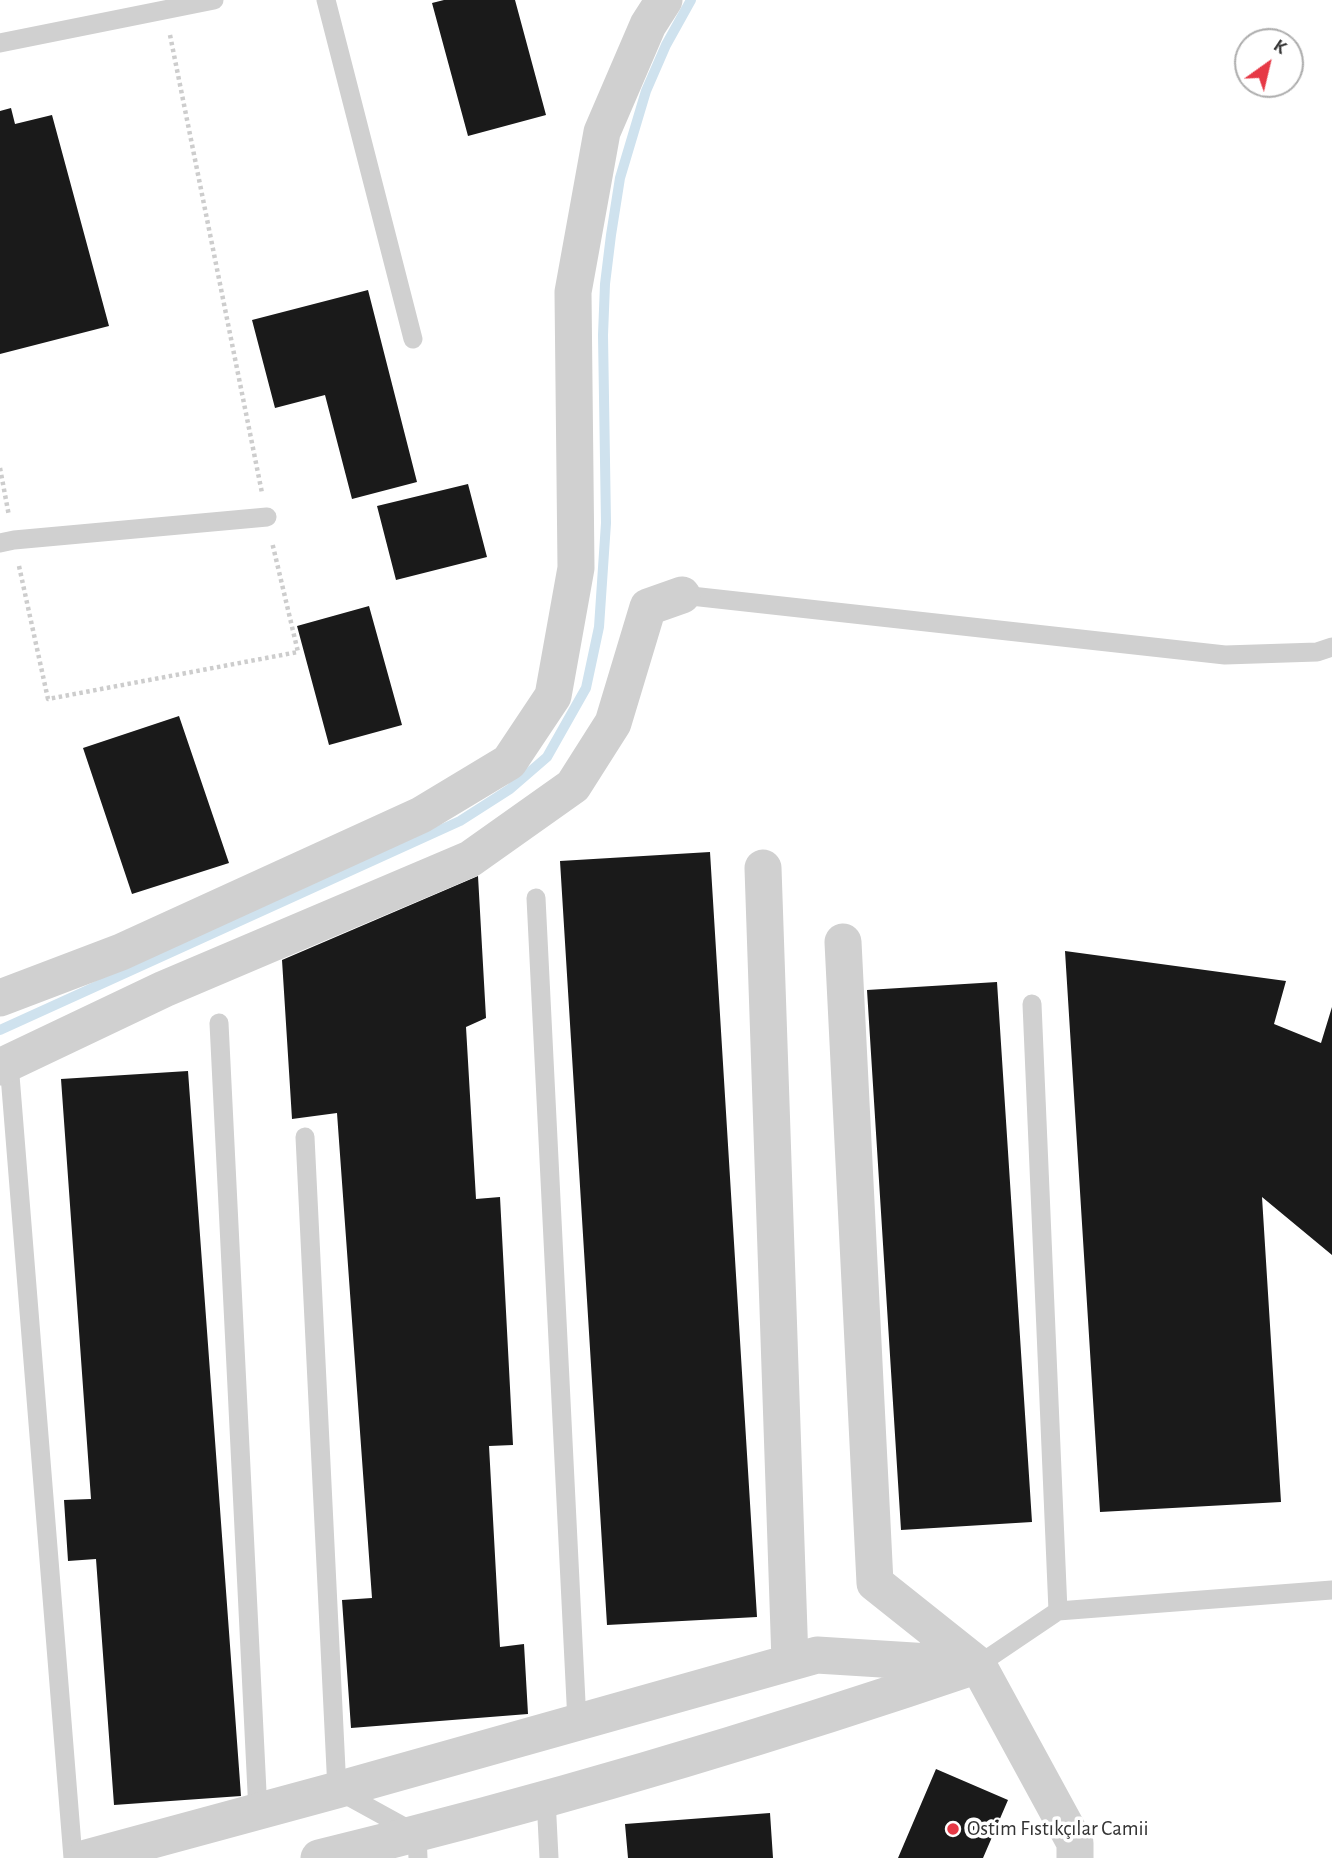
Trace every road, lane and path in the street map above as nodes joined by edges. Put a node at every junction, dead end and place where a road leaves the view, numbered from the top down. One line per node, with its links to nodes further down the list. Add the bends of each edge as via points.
1 (214, 0): 4 (lane)
2 (326, 0): 6 (lane)
3 (664, 0): 15 (street, via 648,25 602,132 573,292 576,568 553,696 509,762 421,816 121,952)
4 (165, 10): 5 (lane); 8 (path)
5 (0, 43)
6 (413, 339)
7 (0, 468): 9 (path)
8 (267, 517): 9 (lane); 9 (path, via 298,652 48,699)
9 (7, 542)
10 (682, 595): 11 (lane, via 1224,655 1317,652); 18 (street, via 648,607 613,723 573,786 470,859 164,989)
11 (1332, 647)
12 (762, 868): 22 (street)
13 (536, 898): 24 (lane)
14 (844, 943): 23 (street, via 875,1583)
15 (0, 998)
16 (1032, 1004): 21 (lane)
17 (219, 1023): 27 (lane)
18 (4, 1065): 29 (lane)
19 (305, 1137): 25 (lane)
20 (1332, 1590): 21 (lane)
21 (1058, 1611): 23 (lane)
22 (790, 1661): 23 (street, via 817,1655); 24 (street)
23 (978, 1665): 26 (street, via 841,1711); 33 (street, via 1075,1843)
24 (577, 1722): 25 (street)
25 (337, 1790): 27 (street); 28 (lane)
26 (546, 1798): 28 (street); 32 (lane)
27 (258, 1812): 30 (street)
28 (417, 1846): 31 (street)
29 (73, 1858)
30 (86, 1858)
31 (318, 1858)
32 (549, 1858)
33 (1075, 1858)

